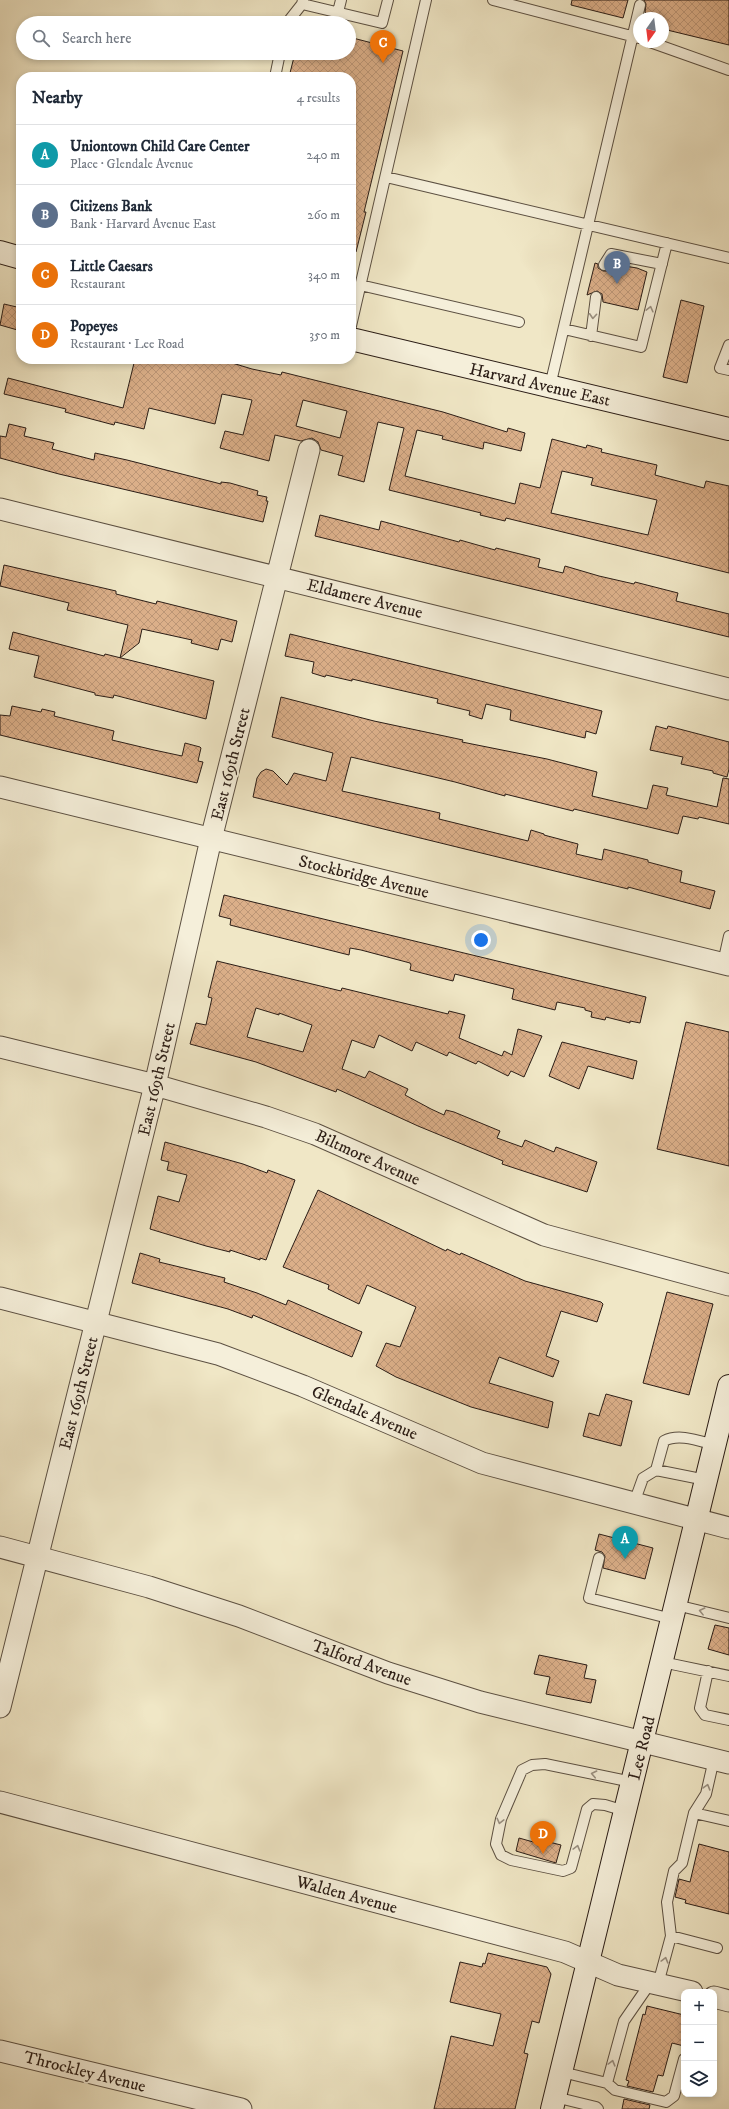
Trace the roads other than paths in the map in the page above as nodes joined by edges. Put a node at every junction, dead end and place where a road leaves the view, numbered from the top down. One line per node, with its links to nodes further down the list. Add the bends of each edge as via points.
1 (341, 0): 7 (lane)
2 (388, 0): 11 (lane, via 382,23)
3 (426, 0): 18 (lane)
4 (493, 0): 12 (lane)
5 (303, 2): 7 (lane); 9 (lane)
6 (640, 5): 8 (lane)
7 (338, 12): 10 (lane)
8 (639, 12)
9 (293, 16)
10 (354, 16)
11 (356, 16)
12 (633, 36)
13 (633, 48): 19 (lane)
14 (667, 48): 16 (lane)
15 (279, 60): 17 (lane)
16 (729, 70)
17 (276, 72)
18 (386, 176): 19 (lane); 26 (lane)
19 (590, 225): 20 (lane); 30 (lane)
20 (667, 243): 23 (lane); 24 (lane)
21 (0, 252): 22 (main road)
22 (16, 257)
23 (729, 258)
24 (662, 264): 25 (lane, via 612,254); 31 (lane, one-way to 24, via 641,347)
25 (604, 265)
26 (360, 285): 28 (lane); 29 (lane)
27 (596, 297): 31 (lane, one-way to 31)
28 (356, 303)
29 (519, 322)
30 (564, 329): 31 (lane); 35 (lane)
31 (591, 336)
32 (356, 340): 35 (main road, Harvard Avenue East)
33 (729, 345): 34 (lane, via 720,368)
34 (729, 370)
35 (550, 386): 36 (main road, Harvard Avenue East)
36 (729, 429)
37 (309, 450): 39 (street, East 169th Street)
38 (0, 510): 39 (street, Eldamere Avenue)
39 (277, 577): 40 (street, Eldamere Avenue); 42 (street, East 169th Street)
40 (729, 689)
41 (0, 787): 42 (street, Stockbridge Avenue)
42 (211, 839): 44 (street, Stockbridge Avenue); 46 (street, East 169th Street)
43 (729, 936): 44 (lane)
44 (726, 964)
45 (0, 1047): 46 (street, Biltmore Avenue)
46 (155, 1085): 47 (street, Biltmore Avenue, via 315,1134 544,1235); 49 (street, East 169th Street)
47 (729, 1286)
48 (0, 1298): 49 (street, Glendale Avenue)
49 (96, 1321): 54 (street, Glendale Avenue, via 218,1354 303,1386 482,1463); 58 (street, East 169th Street)
50 (727, 1399): 51 (main road, Lee Road)
51 (714, 1445): 52 (lane, via 669,1438 664,1441); 53 (main road, Lee Road)
52 (656, 1470): 53 (lane); 54 (lane, via 643,1478)
53 (706, 1480): 55 (main road, Lee Road)
54 (634, 1503): 55 (street, Glendale Avenue)
55 (696, 1520): 56 (street, Glendale Avenue); 60 (main road, Lee Road)
56 (729, 1528)
57 (0, 1547): 58 (street, Talford Avenue)
58 (36, 1556): 65 (street, East 169th Street); 67 (street, Talford Avenue, via 149,1587 239,1616 388,1673 480,1702)
59 (599, 1558): 60 (lane, via 589,1598)
60 (674, 1612): 61 (lane, one-way to 60); 62 (main road, Lee Road)
61 (729, 1618)
62 (662, 1662): 63 (lane); 67 (main road, Lee Road)
63 (708, 1671): 64 (lane); 66 (lane, via 700,1708 705,1715)
64 (729, 1676)
65 (0, 1707)
66 (729, 1720)
67 (642, 1742): 68 (street, Talford Avenue); 69 (main road, Lee Road)
68 (722, 1761): 72 (lane, one-way to 68)
69 (632, 1782): 71 (main road, Lee Road); 71 (lane, one-way to 71, via 545,1764 532,1765 522,1770 508,1798 496,1844 501,1856 563,1871 572,1868 587,1809 593,1804)
70 (0, 1802): 76 (street, Walden Avenue, via 557,1950)
71 (625, 1811): 76 (main road, Lee Road)
72 (694, 1813): 73 (lane); 74 (lane, via 682,1863 674,1871 667,1902)
73 (729, 1821)
74 (671, 1936): 75 (lane); 77 (lane, one-way to 74)
75 (717, 1948)
76 (588, 1962): 77 (street, Walden Avenue, via 618,1975); 83 (main road, Lee Road)
77 (654, 1983): 78 (street, Walden Avenue); 84 (lane, one-way to 77, via 624,2021)
78 (681, 1989)
79 (717, 1998): 80 (street)
80 (729, 2001)
81 (0, 2051): 86 (street, Throckley Avenue)
82 (683, 2061): 84 (lane, via 674,2096 666,2102 615,2090)
83 (562, 2072): 84 (lane); 85 (main road, Lee Road)
84 (607, 2083)
85 (554, 2103): 87 (lane)
86 (241, 2109)
87 (598, 2109)

